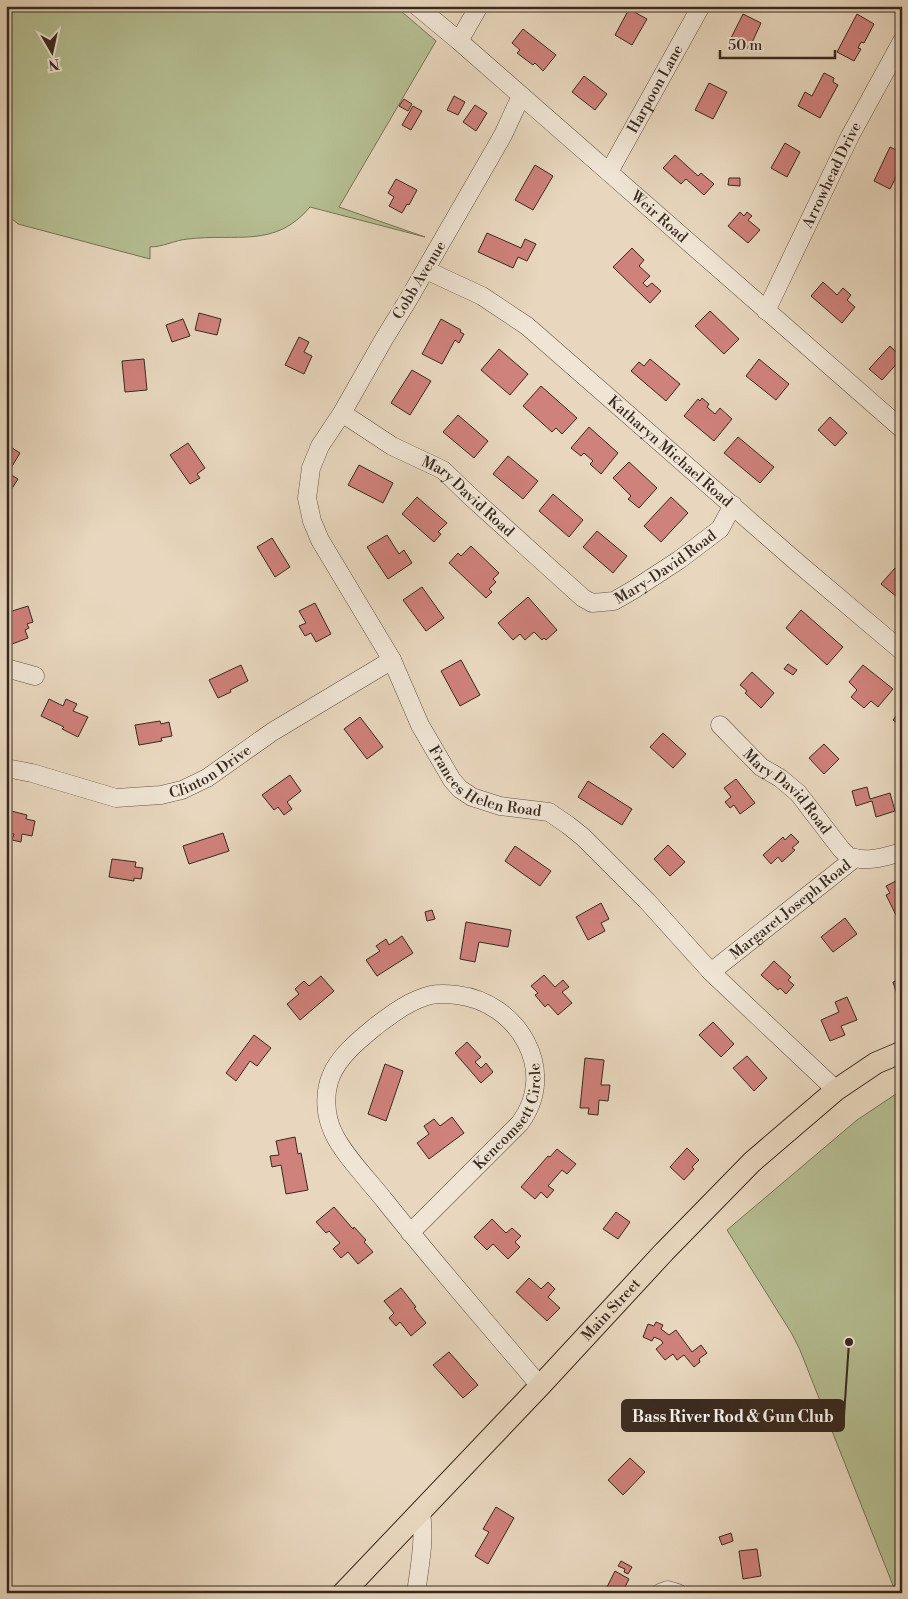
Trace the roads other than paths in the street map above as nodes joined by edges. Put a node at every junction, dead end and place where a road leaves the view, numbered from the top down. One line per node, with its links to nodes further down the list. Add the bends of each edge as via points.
1 (417, 6): 4 (street, Weir Road)
2 (479, 6): 4 (street)
3 (701, 6): 7 (street, Harpoon Lane)
4 (459, 41): 6 (street, Weir Road)
5 (902, 41): 9 (street, Arrowhead Drive, via 850,136)
6 (521, 96): 7 (street, Weir Road); 8 (street, Cobb Avenue, via 503,135)
7 (609, 172): 9 (street, Weir Road)
8 (426, 270): 10 (street, Cobb Avenue); 13 (street, Katharyn Michael Road, via 482,296 527,326)
9 (766, 311): 11 (street, Weir Road)
10 (342, 413): 12 (street, Cobb Avenue); 14 (street, Mary David Road, via 392,446 442,470)
11 (902, 429)
12 (313, 462): 16 (street, Frances Helen Road, via 307,498 315,528)
13 (733, 505): 14 (street, Mary-David Road, via 720,529 633,590 614,601 592,603); 15 (street, Katharyn Michael Road)
14 (583, 598)
15 (902, 651)
16 (392, 660): 20 (street, Clinton Drive, via 272,732 207,778 182,790 116,798); 23 (street, Frances Helen Road, via 420,725 460,789 472,797 500,806 549,812 568,825 647,901)
17 (6, 668): 18 (street)
18 (35, 676)
19 (720, 725): 22 (street, Mary David Road, via 761,767 798,793 841,849 848,857)
20 (6, 768)
21 (902, 852): 22 (street, Margaret Joseph Road, via 882,858)
22 (854, 858): 23 (street, Margaret Joseph Road)
23 (711, 972): 25 (street, Frances Helen Road)
24 (902, 1052): 25 (main road, Main Street, via 876,1064)
25 (836, 1090): 27 (main road, Main Street, via 745,1169)
26 (410, 1233): 26 (street, Kencomsett Circle, via 520,1123 535,1092 532,1053 520,1033 496,1009 467,996 432,995 402,1007 356,1043 336,1065 328,1086 327,1112 337,1140); 27 (street, Kencomsett Circle)
27 (540, 1386): 28 (main road, Main Street)
28 (421, 1512): 29 (main road, Main Street); 30 (street, via 424,1530)
29 (343, 1593)
30 (416, 1593)
31 (660, 1593): 32 (street, via 668,1590)
32 (678, 1593)

